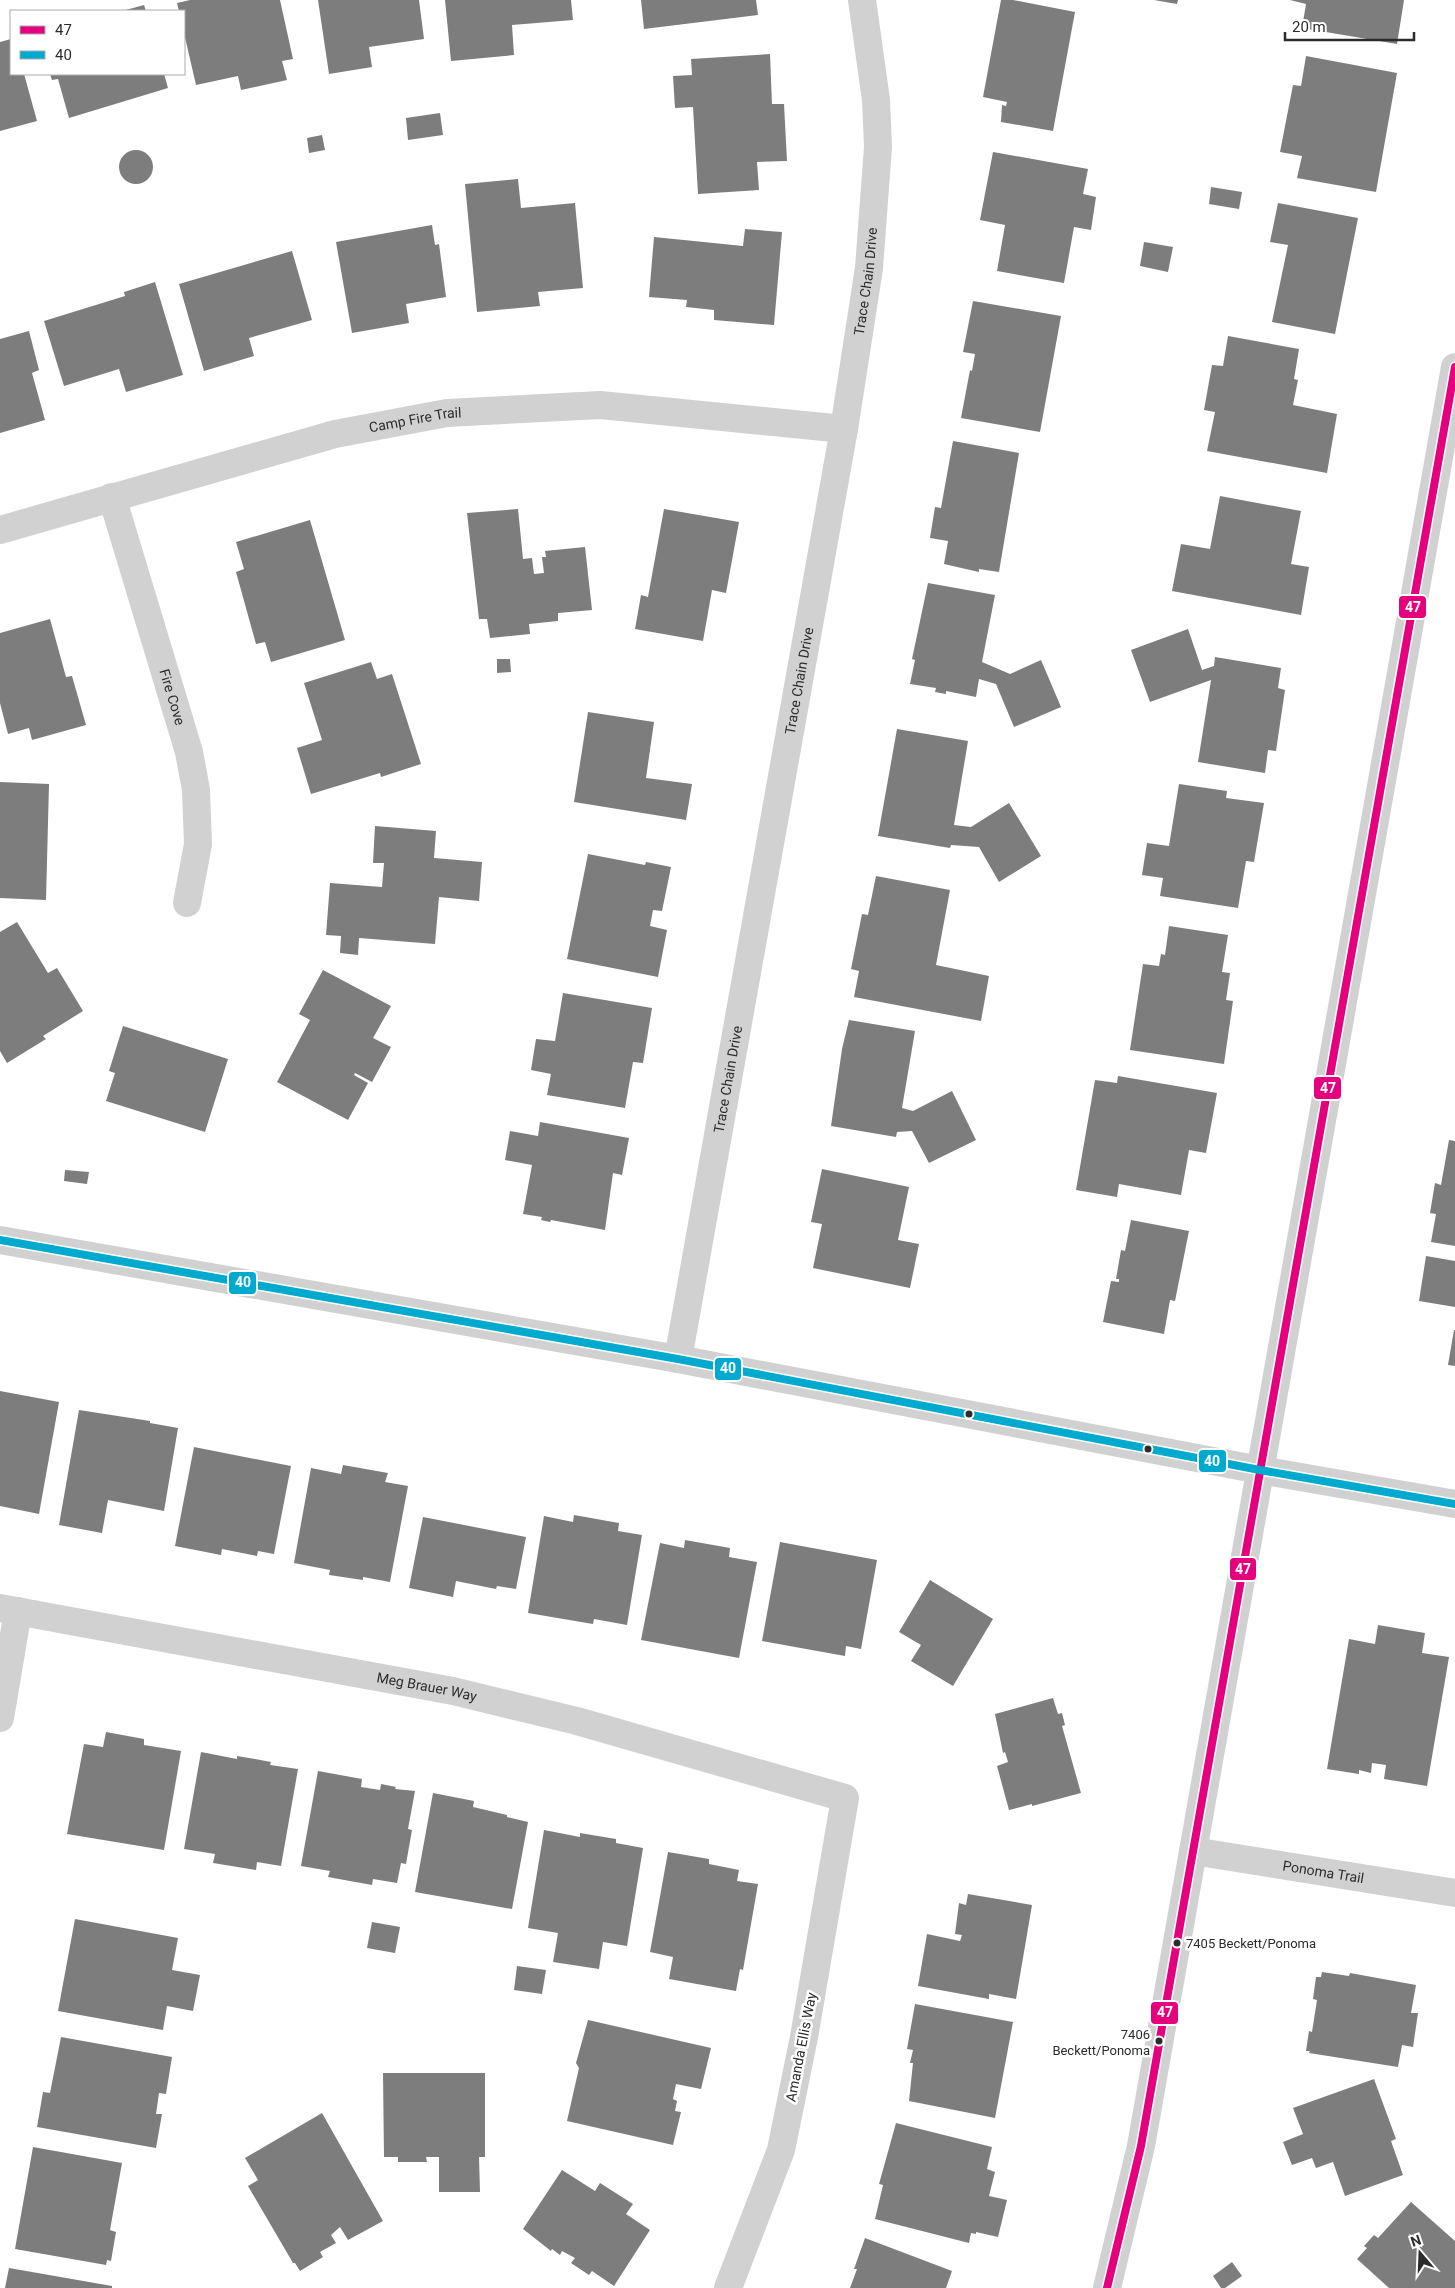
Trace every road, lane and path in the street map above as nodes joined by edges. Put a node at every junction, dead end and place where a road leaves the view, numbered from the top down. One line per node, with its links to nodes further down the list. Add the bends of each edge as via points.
1 (862, 0): 3 (street, Trace Chain Drive, via 876,100 878,147 869,268)
2 (1455, 367): 9 (street)
3 (844, 429): 4 (street, Camp Fire Trail, via 600,405 447,413 335,434); 8 (street, Trace Chain Drive)
4 (112, 497): 5 (street, Camp Fire Trail); 6 (street, Fire Cove, via 189,752 198,844)
5 (0, 530)
6 (187, 903)
7 (0, 1240): 8 (street)
8 (678, 1359): 9 (street)
9 (1260, 1470): 10 (street); 14 (street)
10 (1455, 1504)
11 (9, 1610): 12 (street); 13 (street, Meg Brauer Way, via 453,1691 577,1722)
12 (0, 1718)
13 (845, 1798): 16 (street, Amanda Ellis Way, via 804,2038 781,2150)
14 (1193, 1851): 15 (street, Ponoma Trail); 17 (street, via 1141,2146)
15 (1455, 1893)
16 (728, 2288)
17 (1107, 2288)

